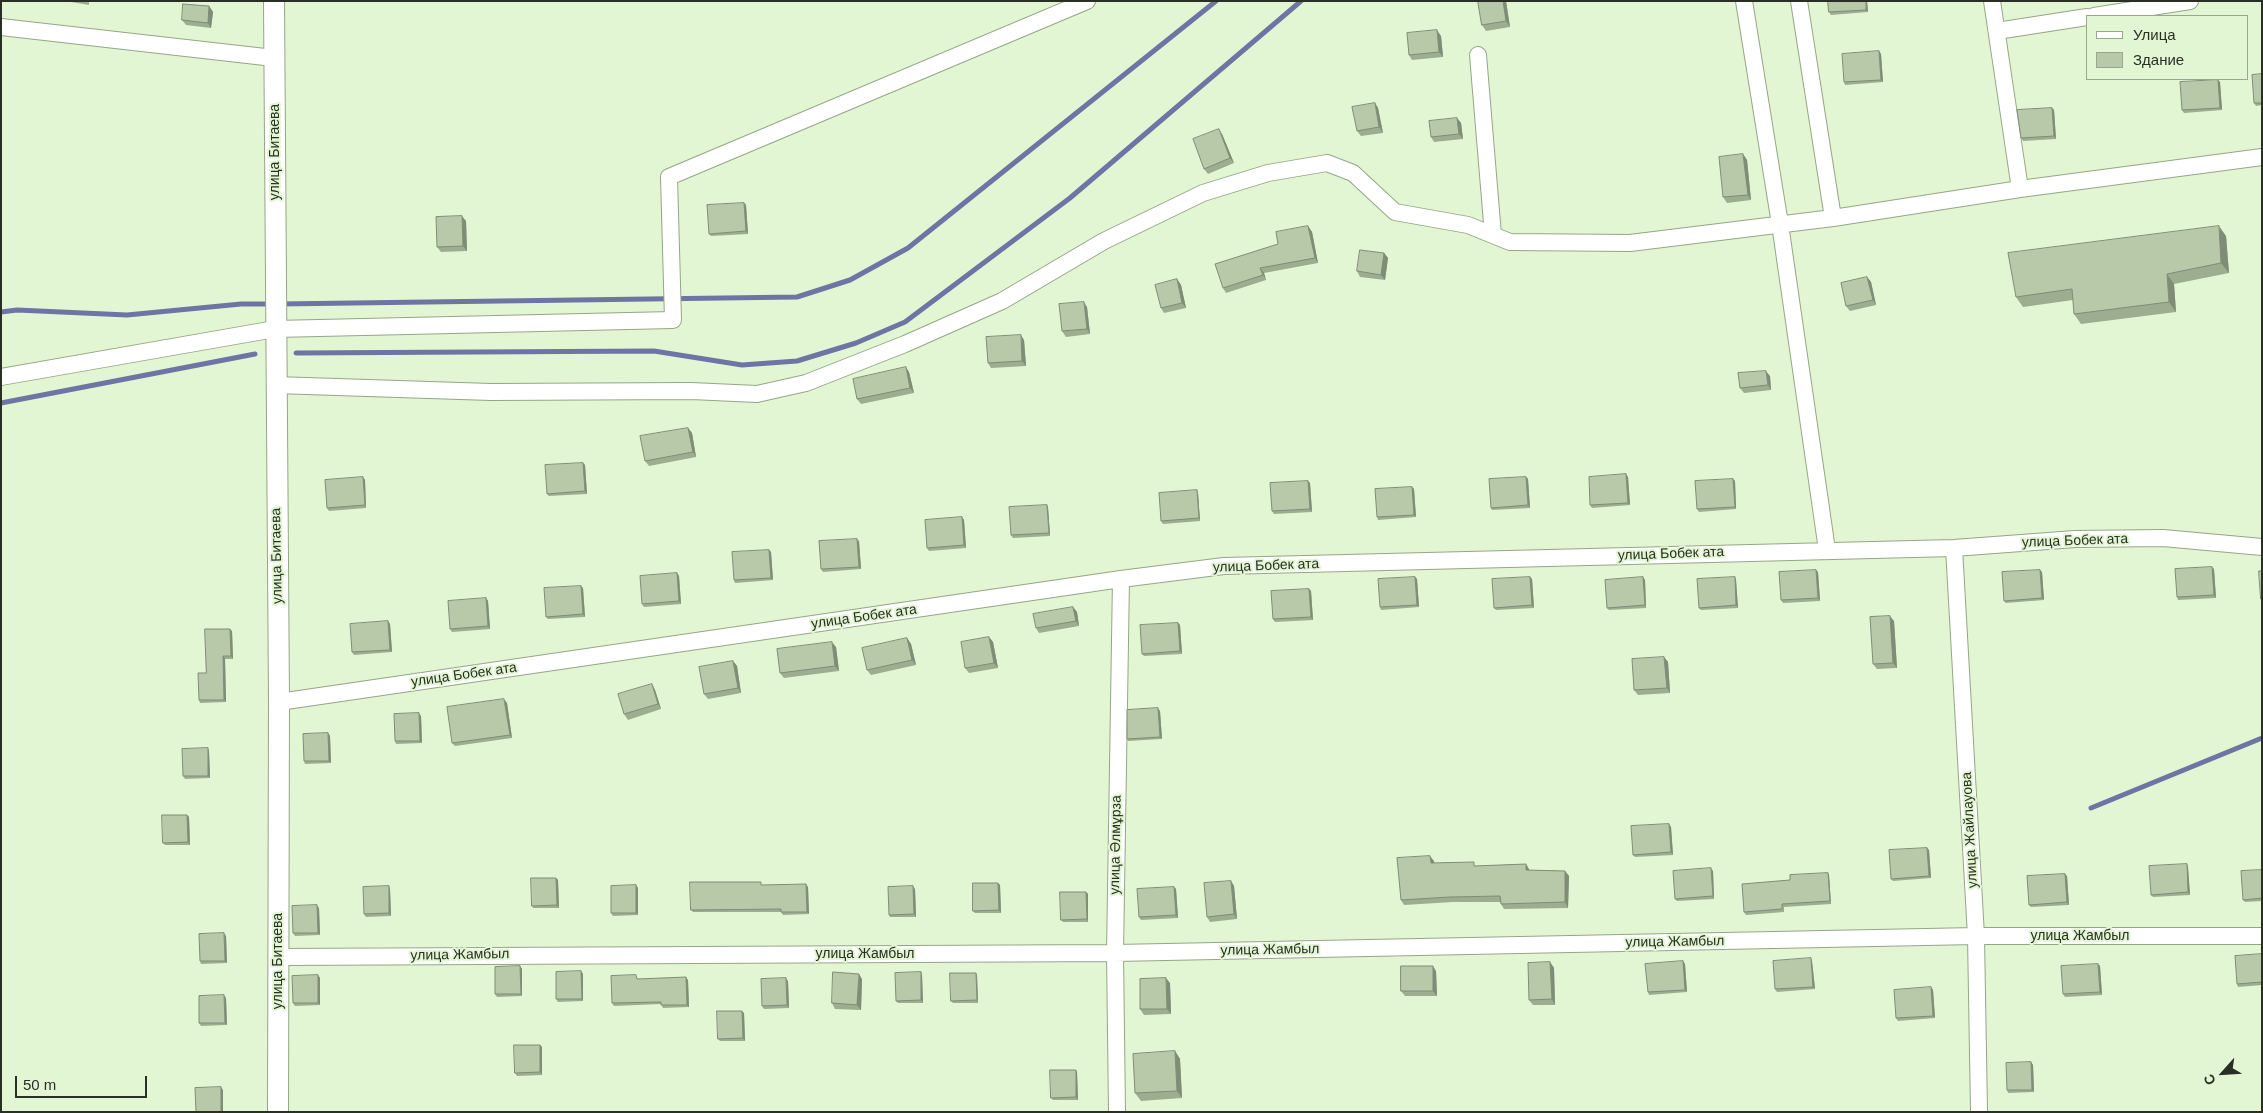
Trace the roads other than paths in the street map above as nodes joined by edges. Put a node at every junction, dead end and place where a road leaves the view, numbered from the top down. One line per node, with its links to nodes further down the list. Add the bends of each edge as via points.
1 (274, 1): 12 (street, улица Битаева)
2 (1087, 1): 18 (street, via 669,177 673,320)
3 (1744, 1): 16 (street)
4 (1799, 1): 15 (street)
5 (1992, 1): 10 (street)
6 (2190, 1): 7 (street)
7 (2100, 15)
8 (2086, 17): 10 (street)
9 (1, 27): 12 (street)
10 (1997, 32): 14 (street)
11 (1478, 55): 17 (street)
12 (274, 58): 18 (street, улица Битаева)
13 (2262, 157): 14 (street)
14 (2020, 189): 15 (street)
15 (1833, 218): 16 (street)
16 (1780, 224): 17 (street, via 1630,243 1510,242); 23 (street)
17 (1493, 235): 20 (street, via 1468,225 1395,212 1353,173 1327,163 1268,173 1203,193 1104,242 1002,300 949,324 806,383 756,394 491,392)
18 (275, 329): 19 (street); 20 (street, улица Битаева)
19 (1, 378)
20 (276, 385): 25 (street, улица Битаева)
21 (2262, 547): 22 (street, улица Бобек ата, via 2163,538 2075,539)
22 (1954, 548): 23 (street, улица Бобек ата); 26 (street, улица Жайлауова)
23 (1827, 550): 24 (street, улица Бобек ата, via 1224,566)
24 (1121, 579): 25 (street, улица Бобек ата); 28 (street, улица Әлмұрза)
25 (279, 702): 29 (street, улица Битаева)
26 (1976, 936): 27 (street, улица Жамбыл); 28 (street, улица Жамбыл); 32 (street, улица Жайлауова)
27 (2262, 936)
28 (1114, 953): 29 (street, улица Жамбыл); 31 (street, улица Әлмұрза)
29 (279, 957): 30 (street, улица Битаева)
30 (278, 1112)
31 (1117, 1112)
32 (1979, 1112)

